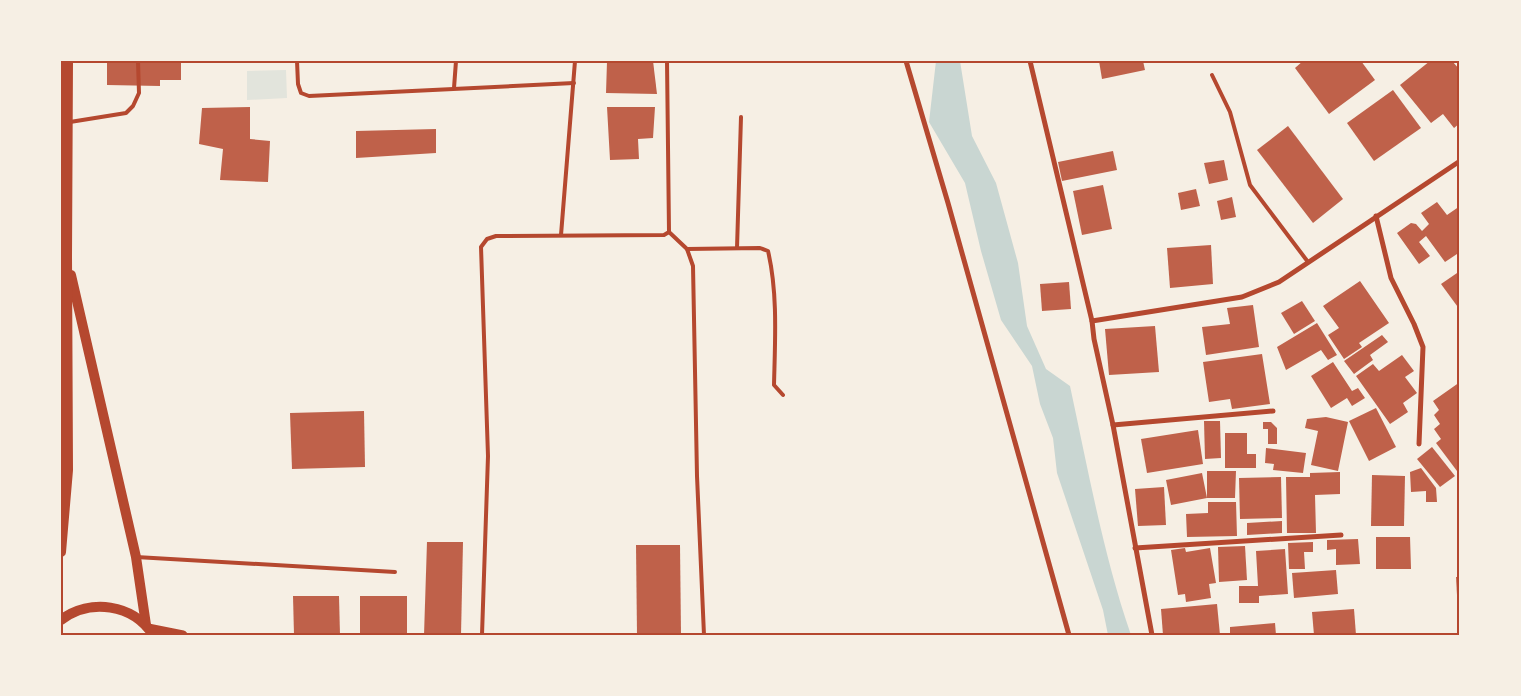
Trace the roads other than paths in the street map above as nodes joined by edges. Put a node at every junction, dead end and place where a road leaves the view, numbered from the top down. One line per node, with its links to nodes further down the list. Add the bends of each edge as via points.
1 (68, 61): 13 (main road)
2 (138, 61): 13 (lane, via 139,94 126,113)
3 (298, 61): 11 (lane, via 298,84 301,93 309,96)
4 (456, 61): 11 (lane)
5 (575, 61): 10 (lane)
6 (667, 61): 17 (lane)
7 (906, 61): 39 (street)
8 (1030, 61): 23 (street)
9 (1212, 75): 22 (lane, via 1230,112 1250,185)
10 (574, 83): 11 (lane); 18 (lane)
11 (454, 88)
12 (741, 117): 19 (lane)
13 (68, 122): 14 (main road)
14 (64, 136): 21 (main road)
15 (1460, 160): 16 (street)
16 (1376, 216): 22 (street); 28 (street, via 1391,278 1423,347)
17 (669, 232): 18 (lane); 20 (lane)
18 (561, 234): 37 (lane, via 496,236 487,239 481,247 488,456)
19 (737, 248): 20 (lane); 24 (lane, via 768,251 772,267 775,331 774,384)
20 (687, 249): 38 (lane, via 692,266)
21 (66, 256): 25 (main road); 32 (main road)
22 (1308, 262): 23 (street, via 1279,282 1242,297)
23 (1092, 321): 27 (street)
24 (782, 395)
25 (64, 396): 31 (main road, via 68,470)
26 (1274, 411): 27 (street)
27 (1113, 425): 30 (street)
28 (1419, 444)
29 (1341, 534): 30 (street)
30 (1135, 548): 40 (street)
31 (61, 552)
32 (136, 557): 33 (lane); 35 (main road)
33 (395, 572)
34 (61, 620): 35 (main road, via 89,606 110,606 129,613)
35 (149, 629): 36 (street)
36 (183, 635)
37 (482, 635)
38 (704, 635)
39 (1069, 635)
40 (1152, 635)

